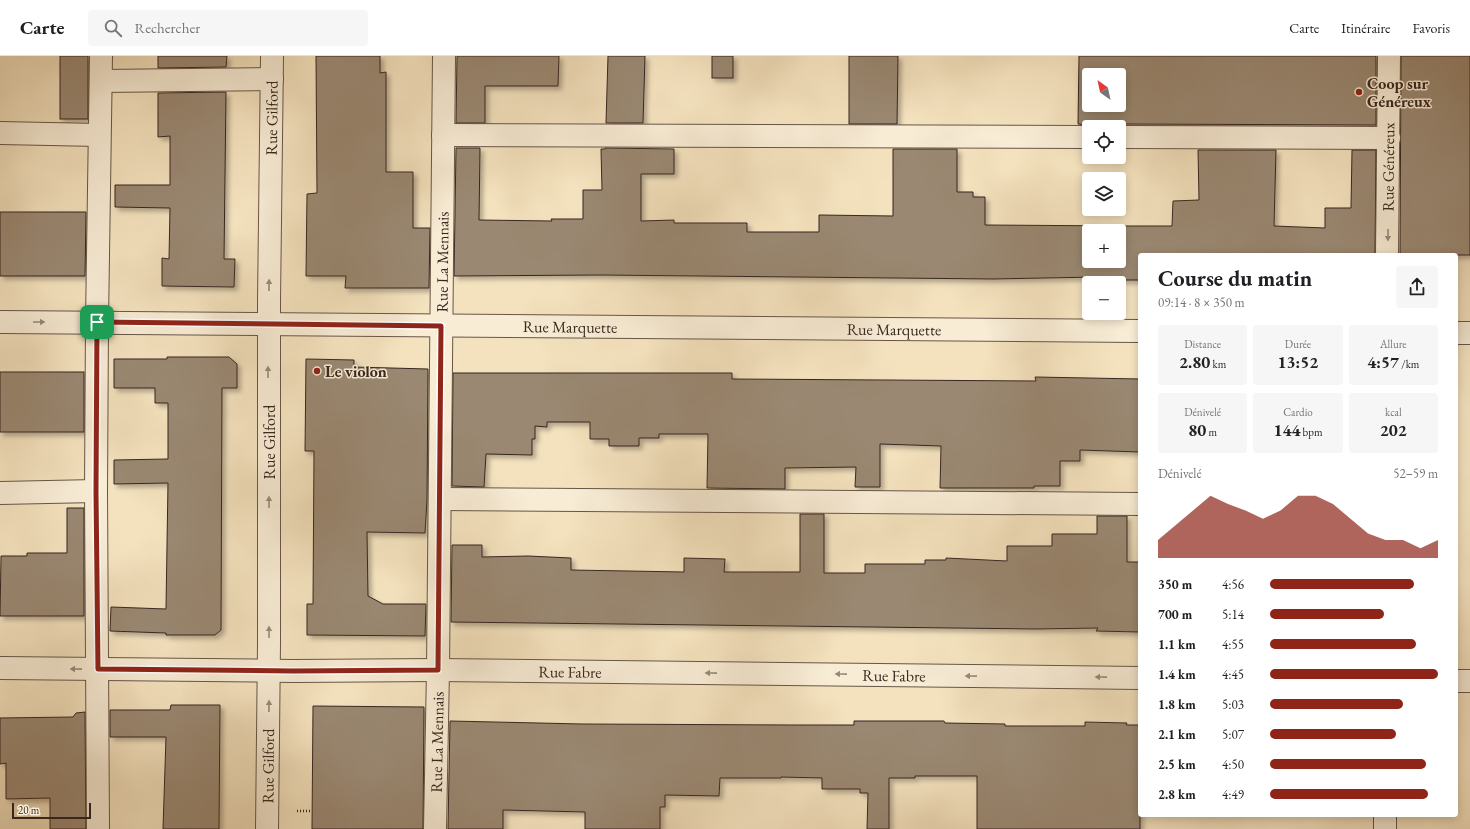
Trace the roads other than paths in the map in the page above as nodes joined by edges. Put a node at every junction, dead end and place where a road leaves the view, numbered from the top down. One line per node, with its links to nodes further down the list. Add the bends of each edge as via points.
1 (101, 56): 6 (street)
2 (272, 56): 5 (street, Rue Gilford)
3 (444, 56): 9 (street, Rue La Mennais)
4 (1389, 56): 12 (street, Rue Généreux)
5 (272, 80): 6 (street); 16 (street, Rue Gilford, one-way to 5)
6 (101, 81): 8 (street)
7 (0, 133): 8 (street)
8 (99, 135): 15 (street)
9 (443, 135): 10 (street); 17 (street, Rue La Mennais)
10 (1082, 137)
11 (1126, 137): 12 (street)
12 (1389, 138): 13 (street, Rue Généreux, one-way to 13)
13 (1387, 253)
14 (0, 322): 15 (street, Rue Marquette, one-way to 15)
15 (97, 322): 16 (street, Rue Marquette); 21 (street)
16 (268, 324): 17 (street, Rue Marquette); 28 (street, Rue Gilford, one-way to 16)
17 (441, 326): 18 (street, Rue Marquette); 23 (street, Rue La Mennais)
18 (1138, 331)
19 (1458, 333): 20 (street)
20 (1470, 333)
21 (96, 491): 22 (street); 26 (street)
22 (0, 493)
23 (440, 499): 24 (street); 27 (street, Rue La Mennais)
24 (1138, 504)
25 (0, 668): 26 (street, Rue Fabre, one-way to 25)
26 (98, 669): 28 (street, Rue Fabre); 33 (street)
27 (438, 670): 28 (street, Rue Fabre); 29 (street, Rue Fabre, one-way to 27); 35 (street, Rue La Mennais)
28 (269, 671): 34 (street, Rue Gilford, one-way to 28)
29 (1138, 678)
30 (1458, 681): 31 (street)
31 (1470, 681)
32 (1385, 817): 36 (street)
33 (98, 829)
34 (267, 829)
35 (435, 829)
36 (1385, 829)

